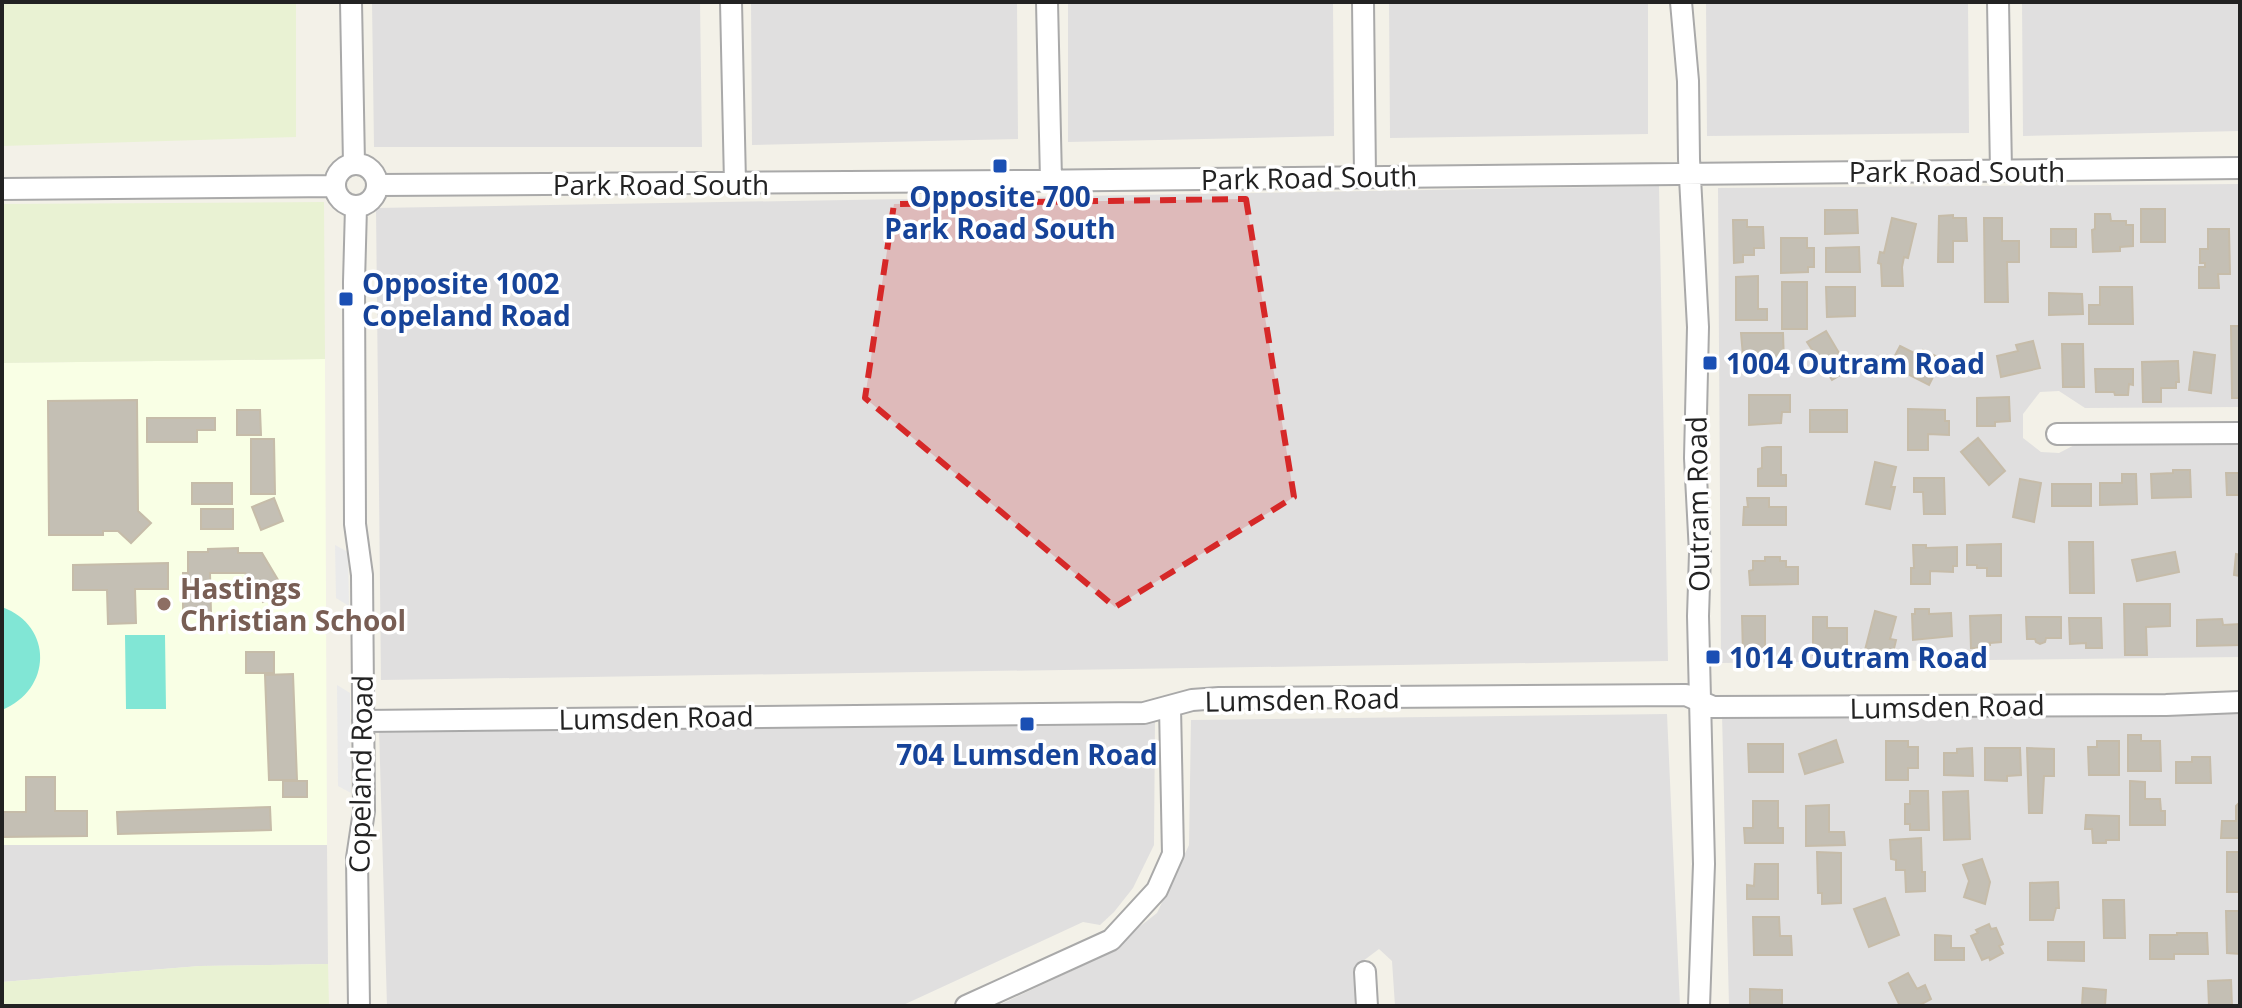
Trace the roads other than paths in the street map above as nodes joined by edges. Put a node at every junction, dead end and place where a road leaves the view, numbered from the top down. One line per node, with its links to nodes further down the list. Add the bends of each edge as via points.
1 (351, 2): 7 (street)
2 (731, 2): 13 (street)
3 (1047, 2): 12 (street)
4 (1363, 2): 11 (street)
5 (1681, 2): 10 (street, Outram Road)
6 (1998, 2): 9 (street)
7 (354, 164): 14 (street, via 373,172); 15 (street, via 338,174)
8 (2240, 168): 9 (street, Park Road South)
9 (2001, 171): 10 (street, Park Road South)
10 (1690, 173): 11 (street, Park Road South); 20 (street, Outram Road, via 1698,327)
11 (1365, 176): 12 (street, Park Road South)
12 (1051, 180): 13 (street, Park Road South)
13 (735, 183): 14 (street, Park Road South)
14 (378, 185): 17 (street, via 371,201)
15 (335, 186): 16 (street); 17 (street, via 344,203)
16 (2, 189)
17 (356, 207): 23 (street, Copeland Road, via 355,524 362,575)
18 (2240, 433): 19 (street)
19 (2057, 434)
20 (1700, 702): 21 (street, Lumsden Road, via 1713,707); 22 (street, Lumsden Road, via 1686,695 1219,698); 28 (street, Outram Road, via 1704,864)
21 (2240, 702)
22 (1170, 707): 23 (street, Lumsden Road, via 1144,713 1016,716); 26 (street, via 1173,854 1157,890 1111,940)
23 (363, 721): 25 (street, Copeland Road, via 364,811 357,858)
24 (1365, 972): 27 (street)
25 (359, 1006)
26 (966, 1006)
27 (1367, 1006)
28 (1699, 1006)

